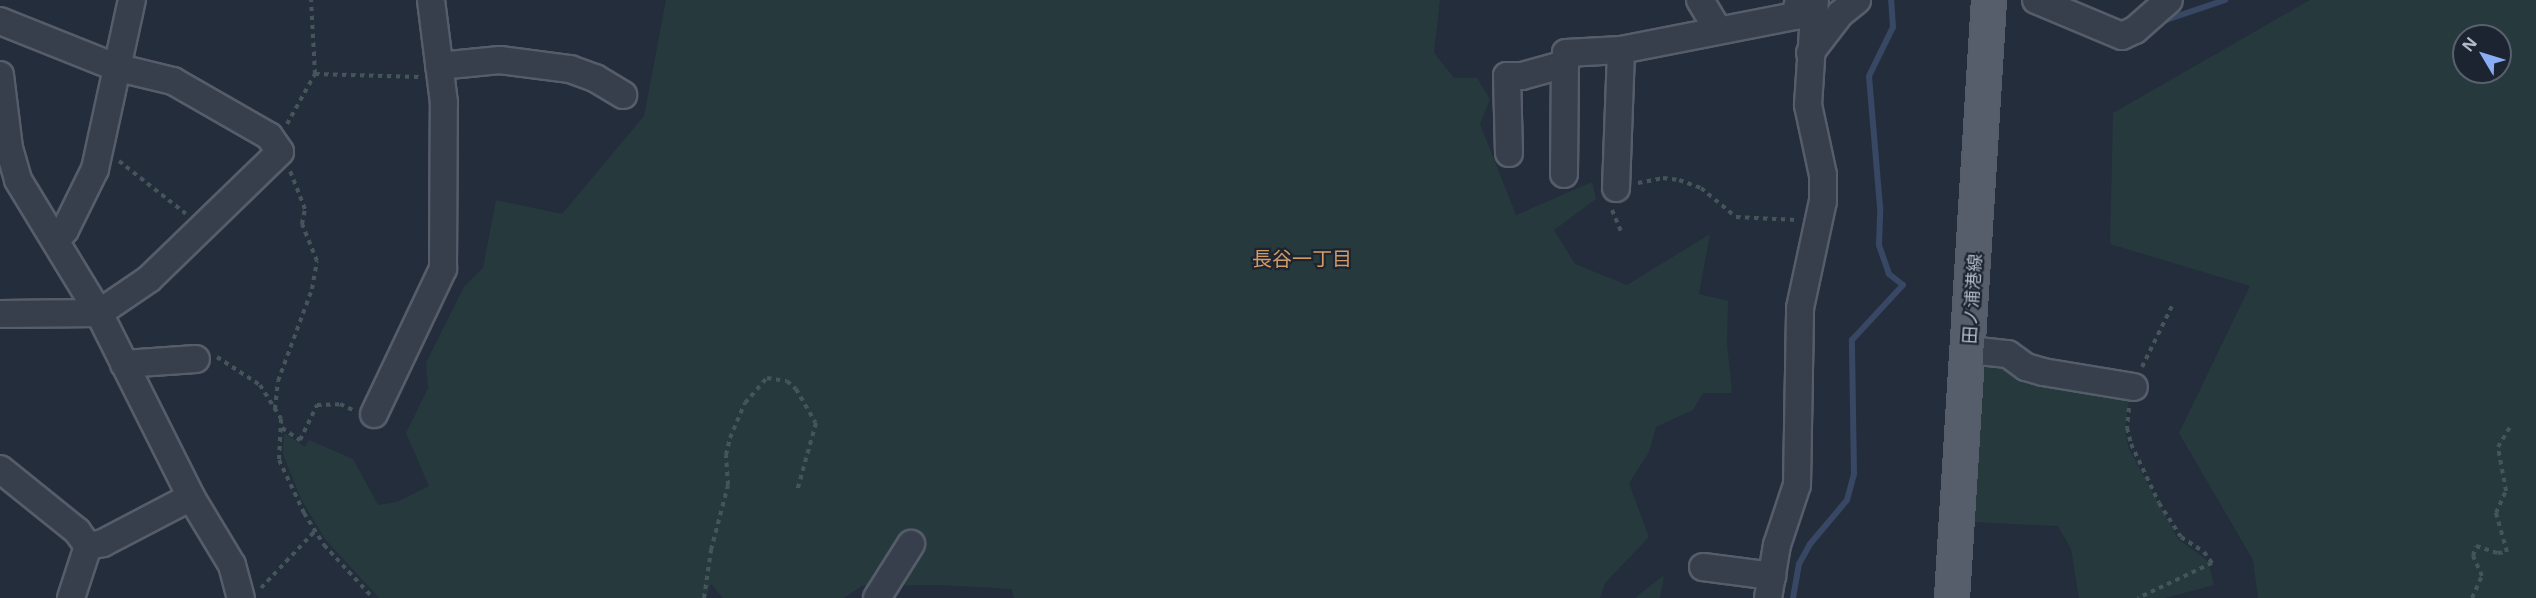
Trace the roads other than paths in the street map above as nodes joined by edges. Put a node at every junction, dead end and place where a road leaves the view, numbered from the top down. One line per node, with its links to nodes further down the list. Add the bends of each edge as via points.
1 (132, 0): 16 (street)
2 (431, 0): 17 (street)
3 (1700, 0): 12 (street)
4 (1799, 0): 10 (street, via 1795,16)
5 (1815, 0): 14 (street)
6 (1857, 0): 14 (street, via 1840,14)
7 (1989, 0): 26 (main road, 田ノ浦港線)
8 (2036, 0): 9 (street, via 2122,36 2135,30)
9 (2169, 0)
10 (1772, 9): 12 (street)
11 (0, 21): 16 (street)
12 (1718, 30): 13 (street)
13 (1621, 50): 15 (street, via 1566,52); 22 (street)
14 (1810, 53): 36 (street, via 1808,105 1823,175 1818,222 1800,308 1797,485 1777,545)
15 (1565, 64): 20 (street, via 1522,76 1507,76); 21 (street)
16 (115, 67): 23 (street, via 98,152 79,206); 24 (street, via 173,81 278,148 149,279)
17 (440, 70): 19 (street, via 500,60 570,69); 30 (street, via 444,103 443,268)
18 (0, 75): 23 (street, via 9,148 18,180)
19 (623, 95)
20 (1509, 153)
21 (1564, 174)
22 (1616, 188)
23 (56, 240): 24 (street)
24 (99, 313): 25 (street); 28 (street)
25 (0, 314)
26 (1969, 350): 29 (street, via 2008,354 2026,368 2043,372); 40 (main road, 田ノ浦港線)
27 (196, 358): 28 (street)
28 (124, 364): 32 (street)
29 (2134, 387)
30 (374, 414)
31 (0, 469): 34 (street, via 77,531)
32 (191, 496): 34 (street, via 103,543); 37 (street)
33 (911, 544): 39 (street)
34 (88, 546): 38 (street)
35 (1703, 567): 36 (street)
36 (1770, 587)
37 (249, 596)
38 (71, 598)
39 (877, 598)
40 (1952, 598)

